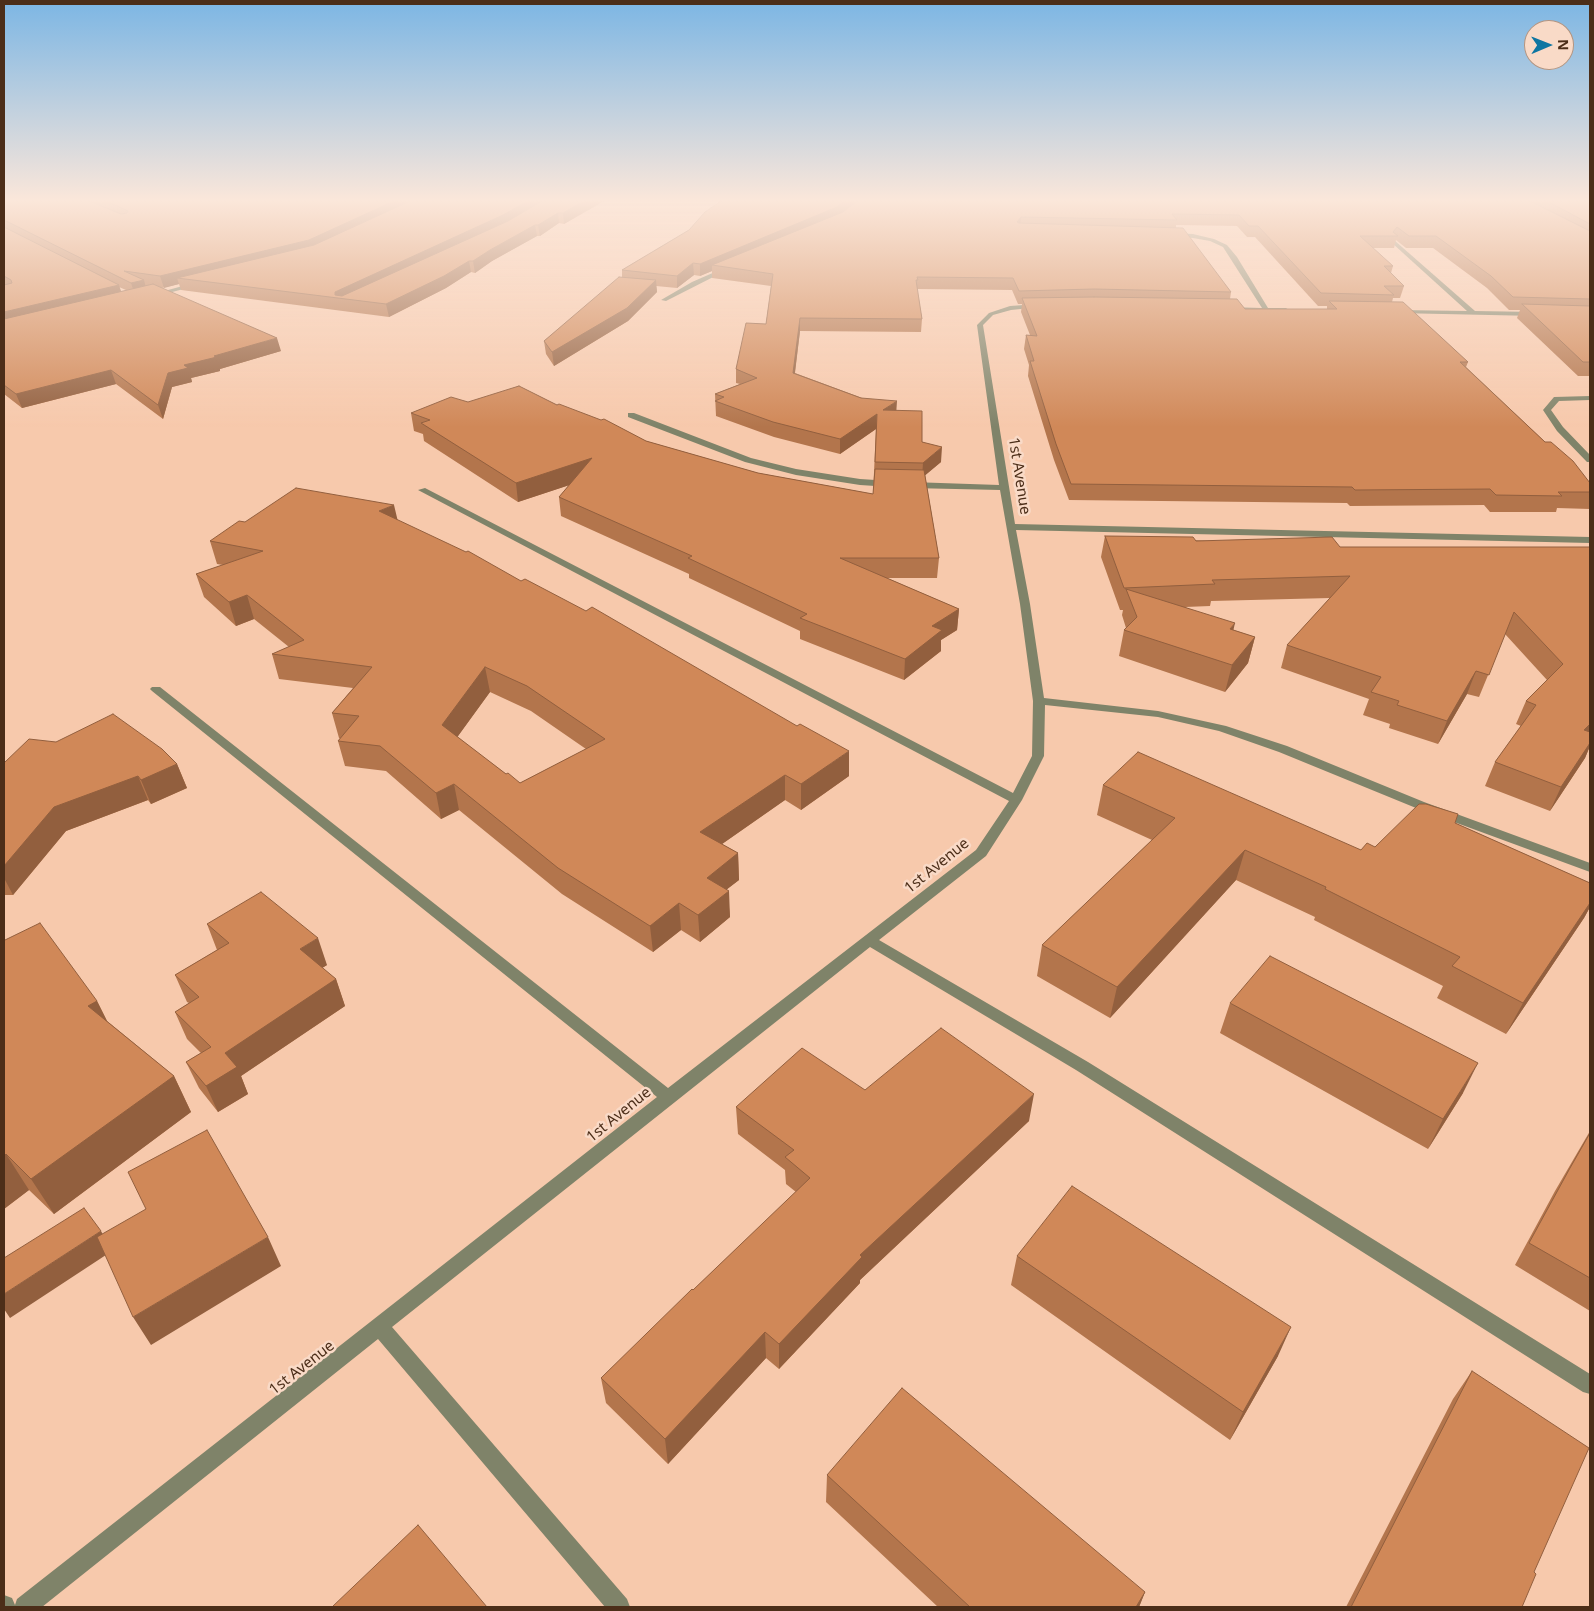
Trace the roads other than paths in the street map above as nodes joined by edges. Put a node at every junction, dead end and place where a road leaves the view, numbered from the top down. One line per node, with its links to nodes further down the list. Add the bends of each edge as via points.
1 (710, 276): 6 (street)
2 (1246, 276): 9 (street)
3 (1432, 276): 12 (street)
4 (201, 283): 5 (street)
5 (144, 297)
6 (664, 300)
7 (1054, 306): 17 (street, 1st Avenue, via 1010,308 991,314 980,325)
8 (1218, 308): 9 (street)
9 (1266, 309): 10 (street)
10 (1296, 310)
11 (1385, 312): 12 (street)
12 (1473, 313): 13 (street)
13 (1551, 314)
14 (1590, 398): 16 (street, via 1557,399 1547,410 1560,429)
15 (632, 415): 17 (street, via 748,460 796,472 860,482)
16 (1590, 460)
17 (1004, 488): 19 (street, 1st Avenue)
18 (422, 490): 23 (street)
19 (1011, 527): 20 (street); 22 (street, 1st Avenue, via 1026,604)
20 (1590, 540)
21 (156, 689): 26 (street)
22 (1039, 701): 23 (street, 1st Avenue, via 1038,756); 24 (street, via 1158,714 1222,728)
23 (1016, 800): 25 (street, 1st Avenue, via 981,853)
24 (1590, 868)
25 (870, 941): 26 (street, 1st Avenue); 28 (street, via 1082,1066)
26 (668, 1097): 27 (street, 1st Avenue)
27 (380, 1327): 29 (street, 1st Avenue); 30 (street)
28 (1590, 1385)
29 (25, 1607)
30 (619, 1607)

